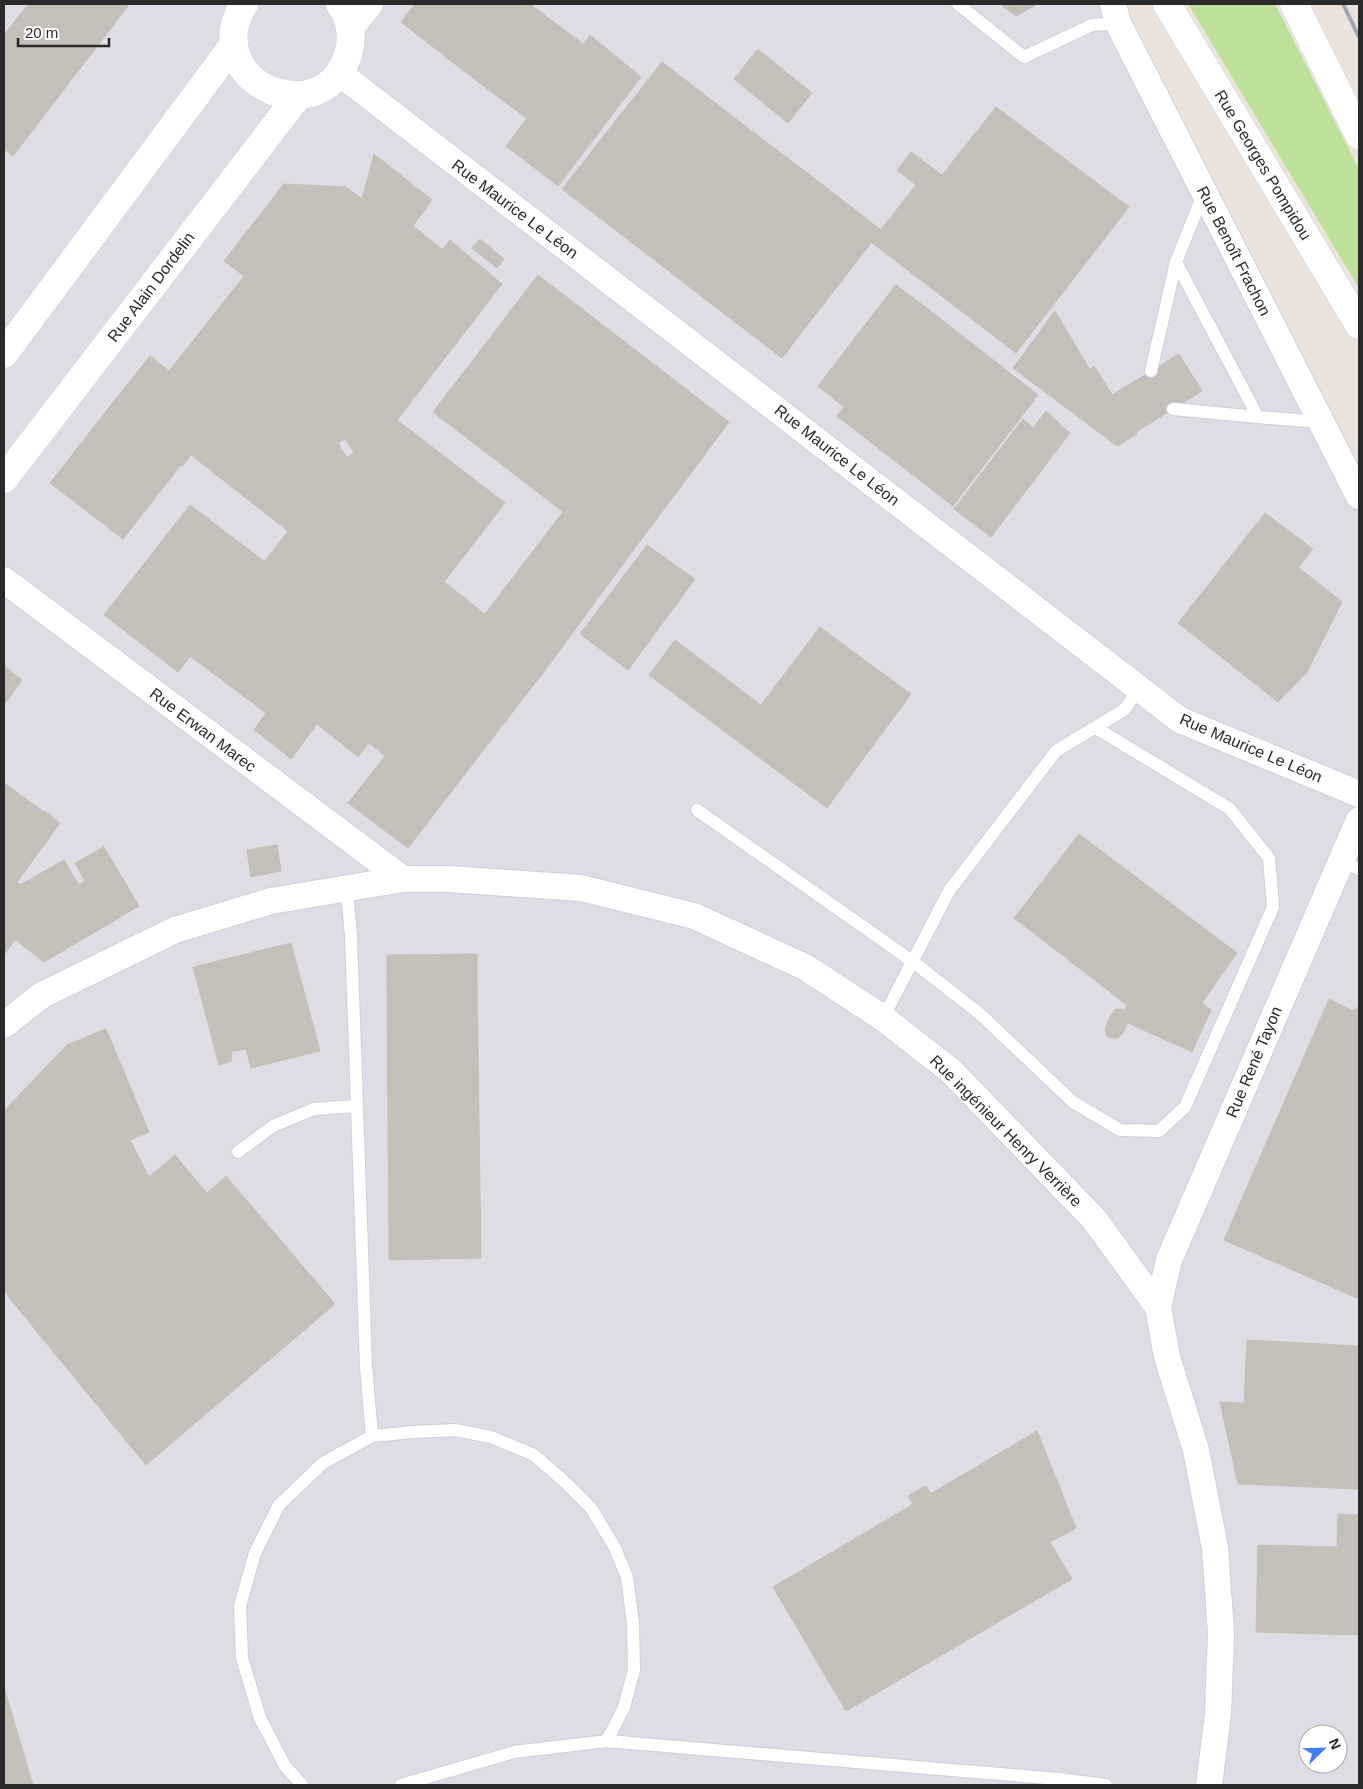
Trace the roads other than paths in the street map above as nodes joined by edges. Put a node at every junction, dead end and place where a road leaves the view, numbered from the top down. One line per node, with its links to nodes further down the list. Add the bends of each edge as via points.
1 (244, 4): 8 (street, via 234,28)
2 (369, 4): 7 (street)
3 (958, 4): 6 (lane, via 1024,57)
4 (1167, 4): 14 (street, Rue Georges Pompidou)
5 (1294, 4): 11 (street)
6 (1115, 13): 12 (street, Rue Benoît Frachon)
7 (345, 15): 9 (street, via 351,43)
8 (234, 44): 10 (street, via 239,62 263,88); 15 (street)
9 (339, 73): 10 (street, via 327,85); 23 (street, Rue Maurice Le Léon)
10 (298, 96): 20 (street, Rue Alain Dordelin)
11 (1359, 135)
12 (1204, 192): 13 (lane); 19 (street, Rue Benoît Frachon)
13 (1176, 262): 16 (lane); 18 (lane)
14 (1359, 325)
15 (4, 354)
16 (1151, 371)
17 (1173, 409): 18 (lane)
18 (1258, 417): 19 (lane)
19 (1322, 422): 21 (street, Rue Benoît Frachon)
20 (4, 479)
21 (1359, 496)
22 (4, 580): 29 (street, Rue Erwan Marec)
23 (1140, 688): 24 (lane, via 1124,710); 25 (street, Rue Maurice Le Léon, via 1180,720)
24 (1096, 728): 31 (lane, via 1056,751 949,891); 31 (lane, via 1230,809 1269,858 1273,906 1185,1107 1159,1131 1120,1130 1073,1102 980,1014)
25 (1359, 794)
26 (696, 810): 31 (lane)
27 (1359, 820): 28 (street, Rue René Tayon)
28 (1350, 865): 36 (street, Rue René Tayon, via 1169,1260)
29 (403, 879): 30 (street, Rue ingénieur Henry Verrière); 32 (street, Rue ingénieur Henry Verrière, via 581,888 694,916 805,967)
30 (346, 888): 33 (street, Rue ingénieur Henry Verrière, via 271,901 175,930 42,995); 34 (lane, via 351,937)
31 (912, 960): 32 (lane)
32 (882, 1018): 36 (street, Rue ingénieur Henry Verrière, via 950,1071 1094,1219)
33 (4, 1026)
34 (357, 1106): 35 (lane, via 314,1109 273,1126); 37 (lane, via 366,1367)
35 (238, 1152)
36 (1158, 1308): 42 (street, Rue ingénieur Henry Verrière, via 1167,1357 1196,1450 1214,1548 1221,1633 1218,1714)
37 (372, 1436): 38 (lane, via 455,1430 490,1437 534,1455 591,1508 628,1577 633,1623 634,1670 624,1707); 39 (lane, via 323,1463 279,1505 255,1553 240,1606 242,1658 260,1718 285,1766)
38 (607, 1741): 40 (lane, via 514,1752); 41 (lane)
39 (302, 1785)
40 (401, 1785)
41 (1106, 1785)
42 (1209, 1785)

